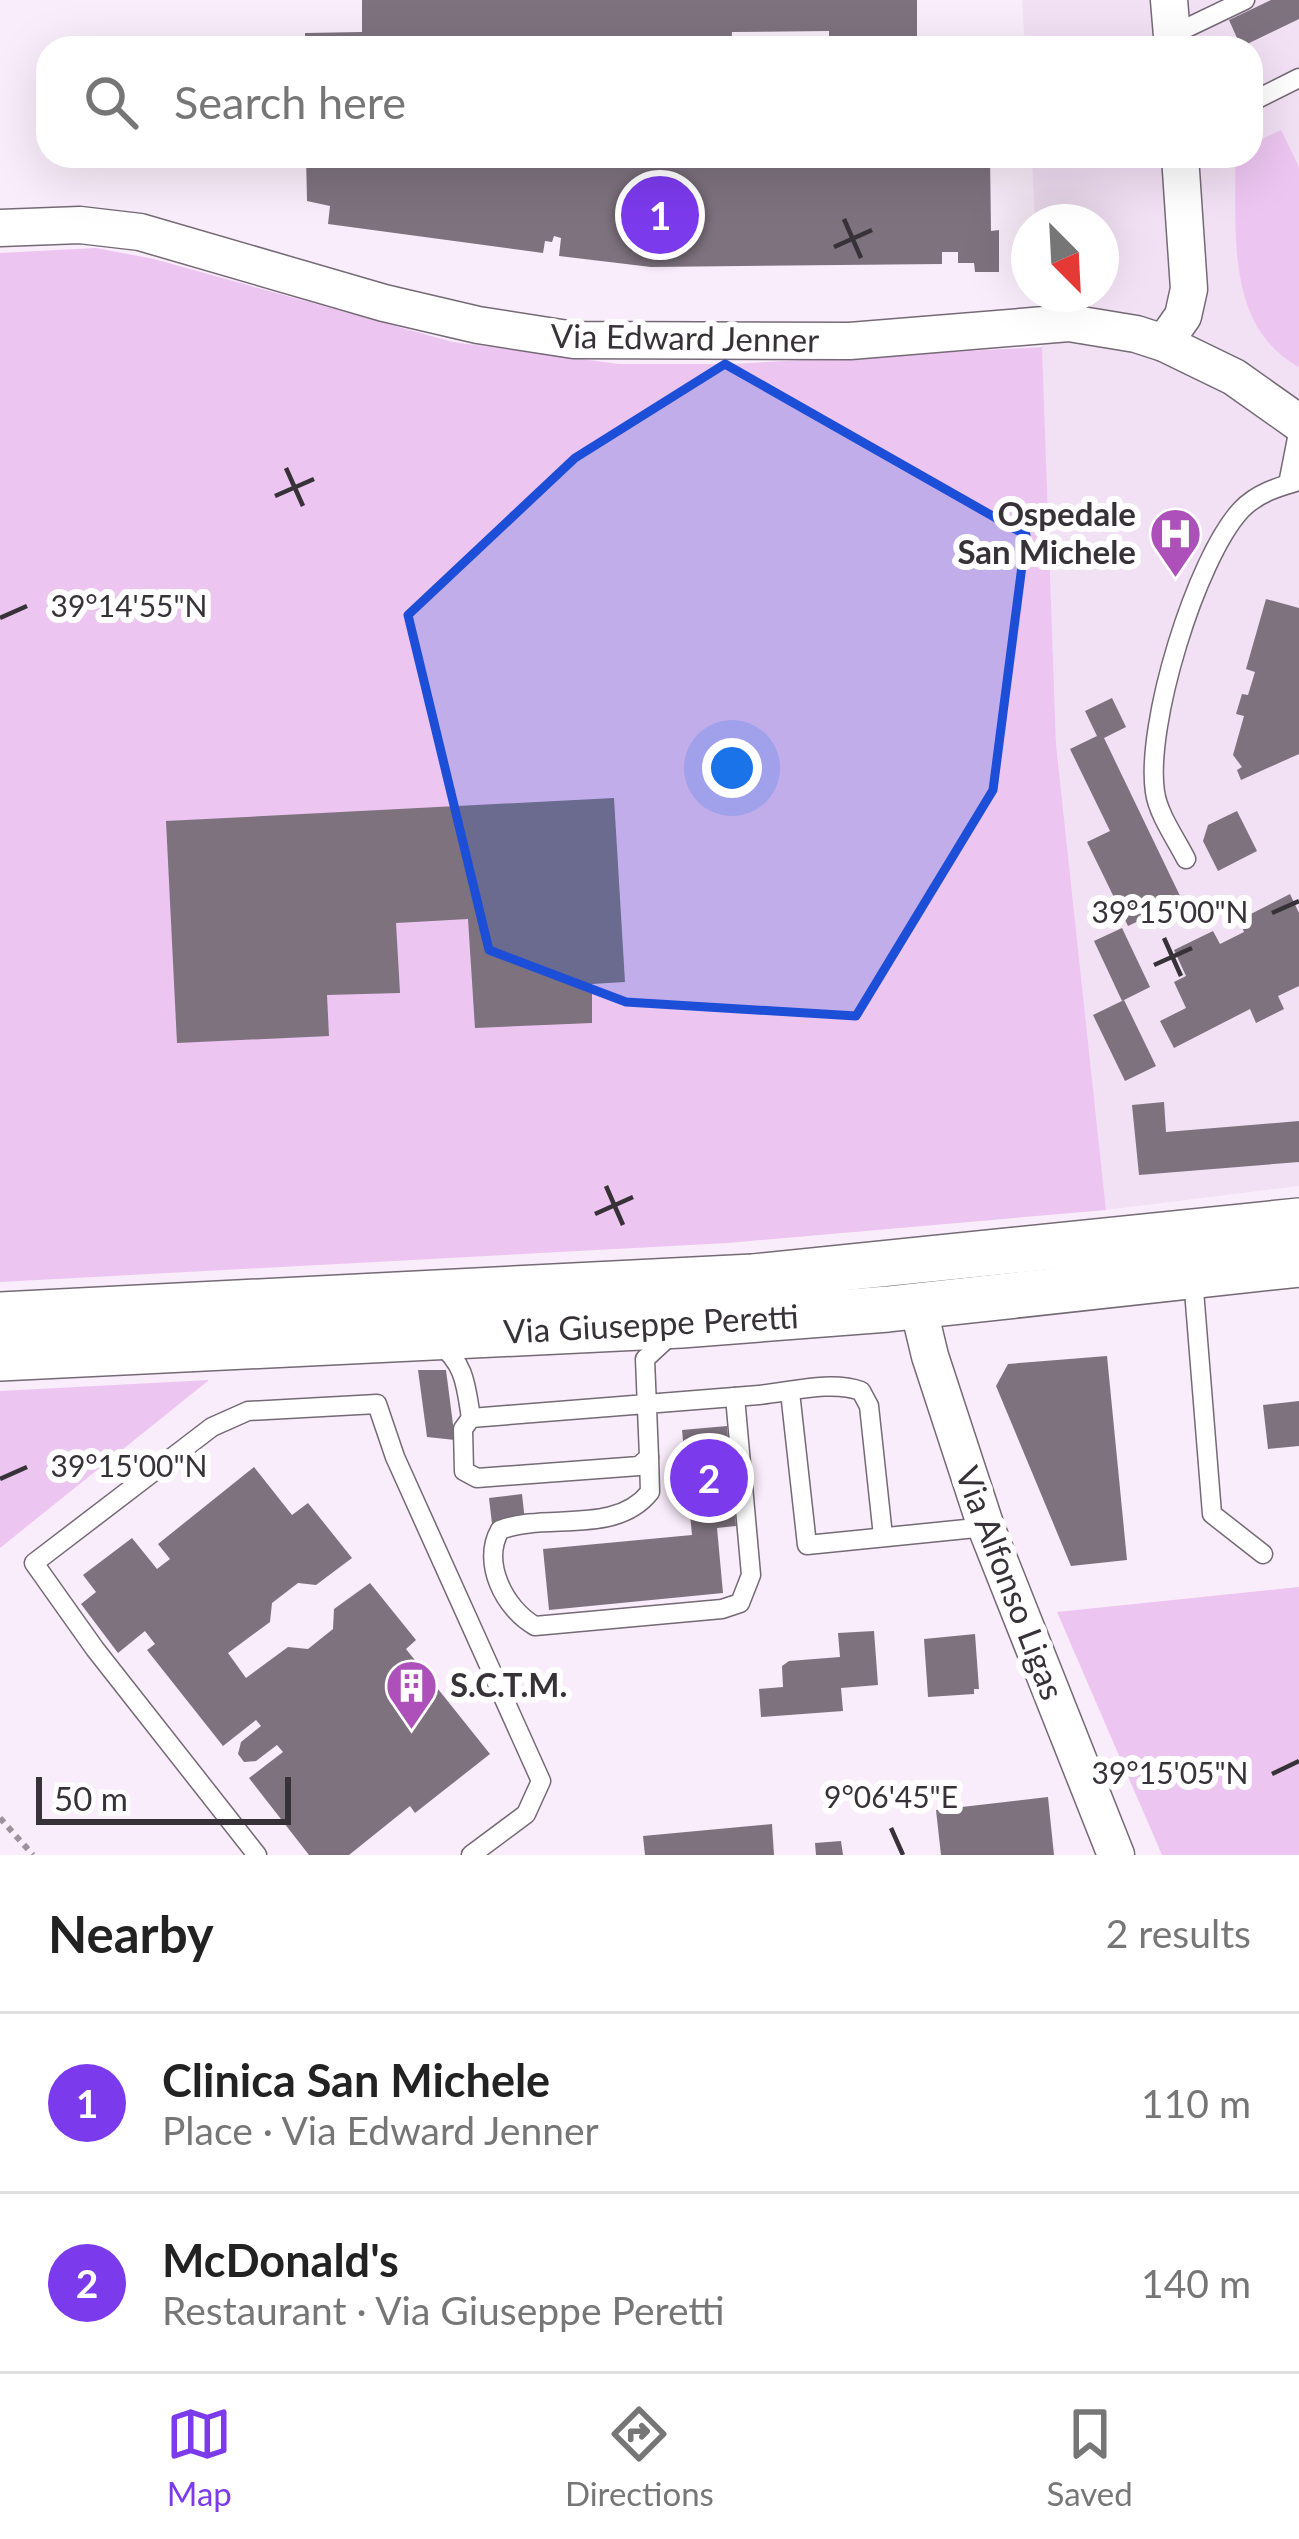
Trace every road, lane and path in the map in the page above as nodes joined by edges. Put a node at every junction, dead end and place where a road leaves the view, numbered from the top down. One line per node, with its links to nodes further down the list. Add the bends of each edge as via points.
1 (1245, 0): 2 (lane)
2 (1171, 28)
3 (1294, 81): 4 (lane); 5 (lane)
4 (1263, 96)
5 (1299, 103)
6 (1181, 168): 8 (street, via 1189,289)
7 (0, 228): 8 (street, Via Edward Jenner, via 140,232 383,303 574,340 850,341 1069,322)
8 (1164, 343): 9 (street, Via Edward Jenner, via 1234,377)
9 (1299, 425): 10 (lane)
10 (1293, 482): 11 (lane, via 1265,492 1234,520 1172,657 1152,743 1155,796)
11 (1186, 860)
12 (1299, 1221): 16 (street, Via Giuseppe Peretti, via 753,1277)
13 (1299, 1264): 14 (street, Via Giuseppe Peretti)
14 (1192, 1275): 15 (street, Via Giuseppe Peretti); 27 (lane, via 1212,1514)
15 (919, 1306): 17 (street, Via Giuseppe Peretti); 25 (street, Via Alfonso Ligas)
16 (0, 1316)
17 (681, 1325): 18 (street, Via Giuseppe Peretti); 22 (lane, via 646,1359)
18 (430, 1336): 19 (street, Via Giuseppe Peretti); 23 (lane, via 457,1359)
19 (0, 1358)
20 (790, 1392): 21 (lane); 26 (lane, via 861,1391); 26 (lane, via 807,1545)
21 (735, 1396): 22 (lane); 24 (lane, via 751,1575 740,1603 526,1621 497,1579 493,1542 500,1531 621,1515 650,1492)
22 (645, 1403): 23 (lane); 24 (lane)
23 (471, 1418): 24 (lane, via 463,1429 464,1472 478,1478 640,1466)
24 (649, 1456)
25 (986, 1527): 26 (lane); 32 (street, Via Alfonso Ligas)
26 (883, 1536)
27 (1263, 1554)
28 (0, 1817): 29 (path)
29 (33, 1855)
30 (257, 1855): 31 (lane, via 34,1564 212,1427 248,1411 377,1404 541,1781 526,1814)
31 (470, 1855)
32 (1116, 1855)

